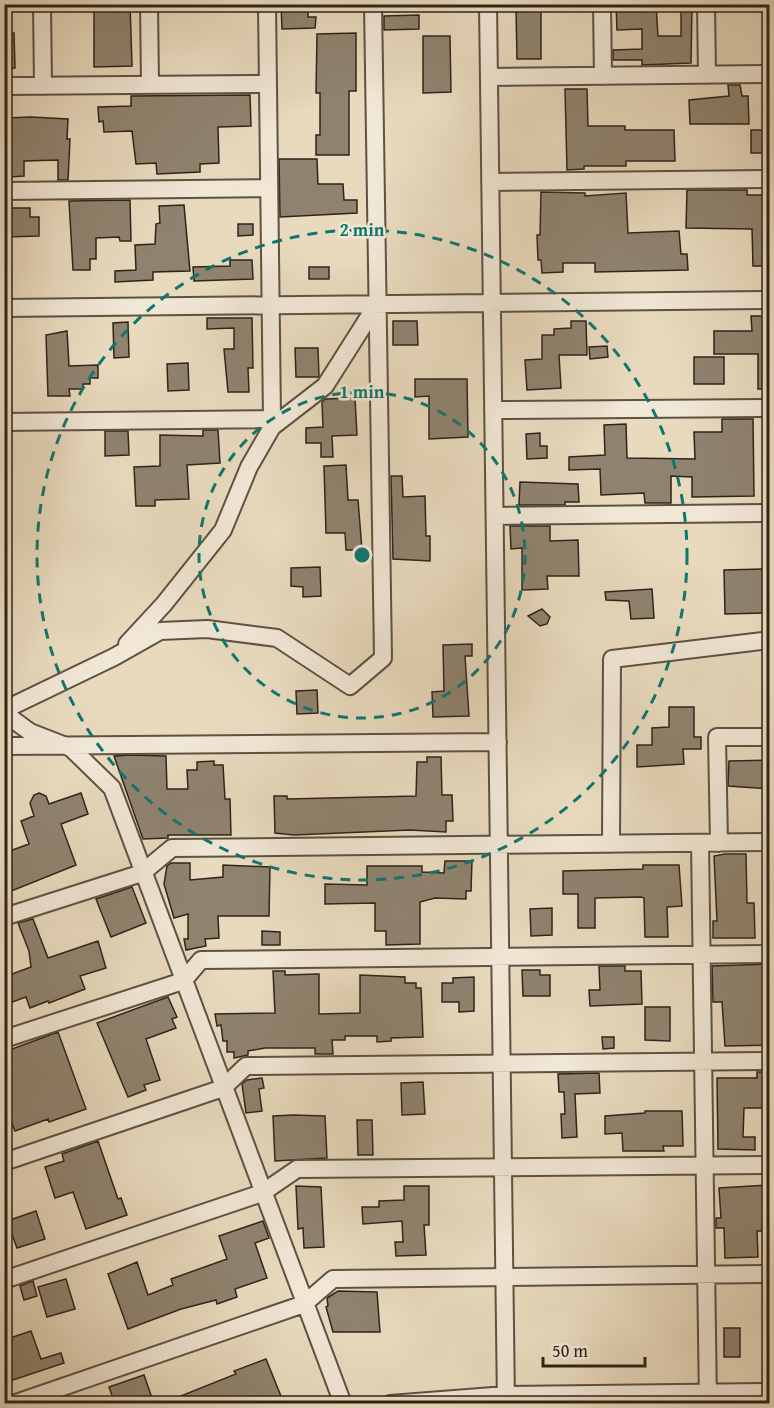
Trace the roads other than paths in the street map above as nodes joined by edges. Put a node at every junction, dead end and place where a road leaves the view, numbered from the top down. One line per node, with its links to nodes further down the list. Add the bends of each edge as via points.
1 (42, 4): 15 (street)
2 (149, 4): 13 (street)
3 (267, 4): 12 (street)
4 (373, 4): 22 (street)
5 (488, 4): 11 (street)
6 (602, 4): 10 (street)
7 (706, 4): 9 (street)
8 (770, 74): 9 (street)
9 (707, 75): 10 (street)
10 (603, 76): 11 (street)
11 (489, 77): 17 (street)
12 (268, 84): 13 (street); 18 (street)
13 (150, 85): 15 (street)
14 (4, 86): 15 (street)
15 (43, 86)
16 (770, 179): 17 (street)
17 (490, 182): 21 (street)
18 (269, 188): 19 (street); 23 (street)
19 (4, 191)
20 (770, 300): 21 (street)
21 (492, 303): 22 (street); 26 (street)
22 (377, 304): 23 (street); 31 (street, via 325,386 272,427 249,467 223,530 164,604); 31 (street, via 383,658 350,686 277,638 207,629 160,631)
23 (270, 305): 24 (street); 27 (street, via 272,419)
24 (4, 308)
25 (770, 408): 26 (street)
26 (494, 410): 29 (street)
27 (4, 422)
28 (770, 513): 29 (street)
29 (495, 516): 34 (street)
30 (770, 640): 40 (street, via 612,659)
31 (114, 657): 32 (street)
32 (4, 712): 36 (street, via 30,732)
33 (770, 737): 39 (street, via 717,737)
34 (498, 742): 36 (street); 41 (street)
35 (4, 746): 36 (street)
36 (71, 748): 42 (street, via 111,788)
37 (770, 842): 39 (street)
38 (700, 843): 39 (street); 40 (street); 45 (street)
39 (718, 843)
40 (611, 844): 41 (street)
41 (499, 845): 42 (street, via 172,848); 46 (street)
42 (142, 873): 43 (street); 47 (street)
43 (4, 917)
44 (770, 954): 45 (street)
45 (701, 955): 46 (street); 50 (street)
46 (500, 957): 47 (street, via 201,960); 51 (street)
47 (183, 981): 48 (street); 52 (street)
48 (4, 1040)
49 (770, 1061): 50 (street)
50 (702, 1062): 51 (street); 54 (street)
51 (502, 1064): 52 (street, via 246,1066); 56 (street)
52 (223, 1088): 53 (street); 57 (street)
53 (4, 1162)
54 (704, 1165): 55 (street); 56 (street); 59 (street)
55 (770, 1165)
56 (503, 1167): 57 (street, via 297,1169); 60 (street)
57 (262, 1193): 61 (street); 62 (street)
58 (770, 1274): 59 (street)
59 (705, 1275): 60 (street); 64 (street)
60 (505, 1277): 62 (street, via 333,1279); 65 (street)
61 (4, 1280)
62 (304, 1304): 66 (street); 67 (street)
63 (770, 1392): 64 (street)
64 (707, 1398): 65 (street)
65 (506, 1399): 68 (street)
66 (13, 1404)
67 (343, 1404)
68 (390, 1404)

